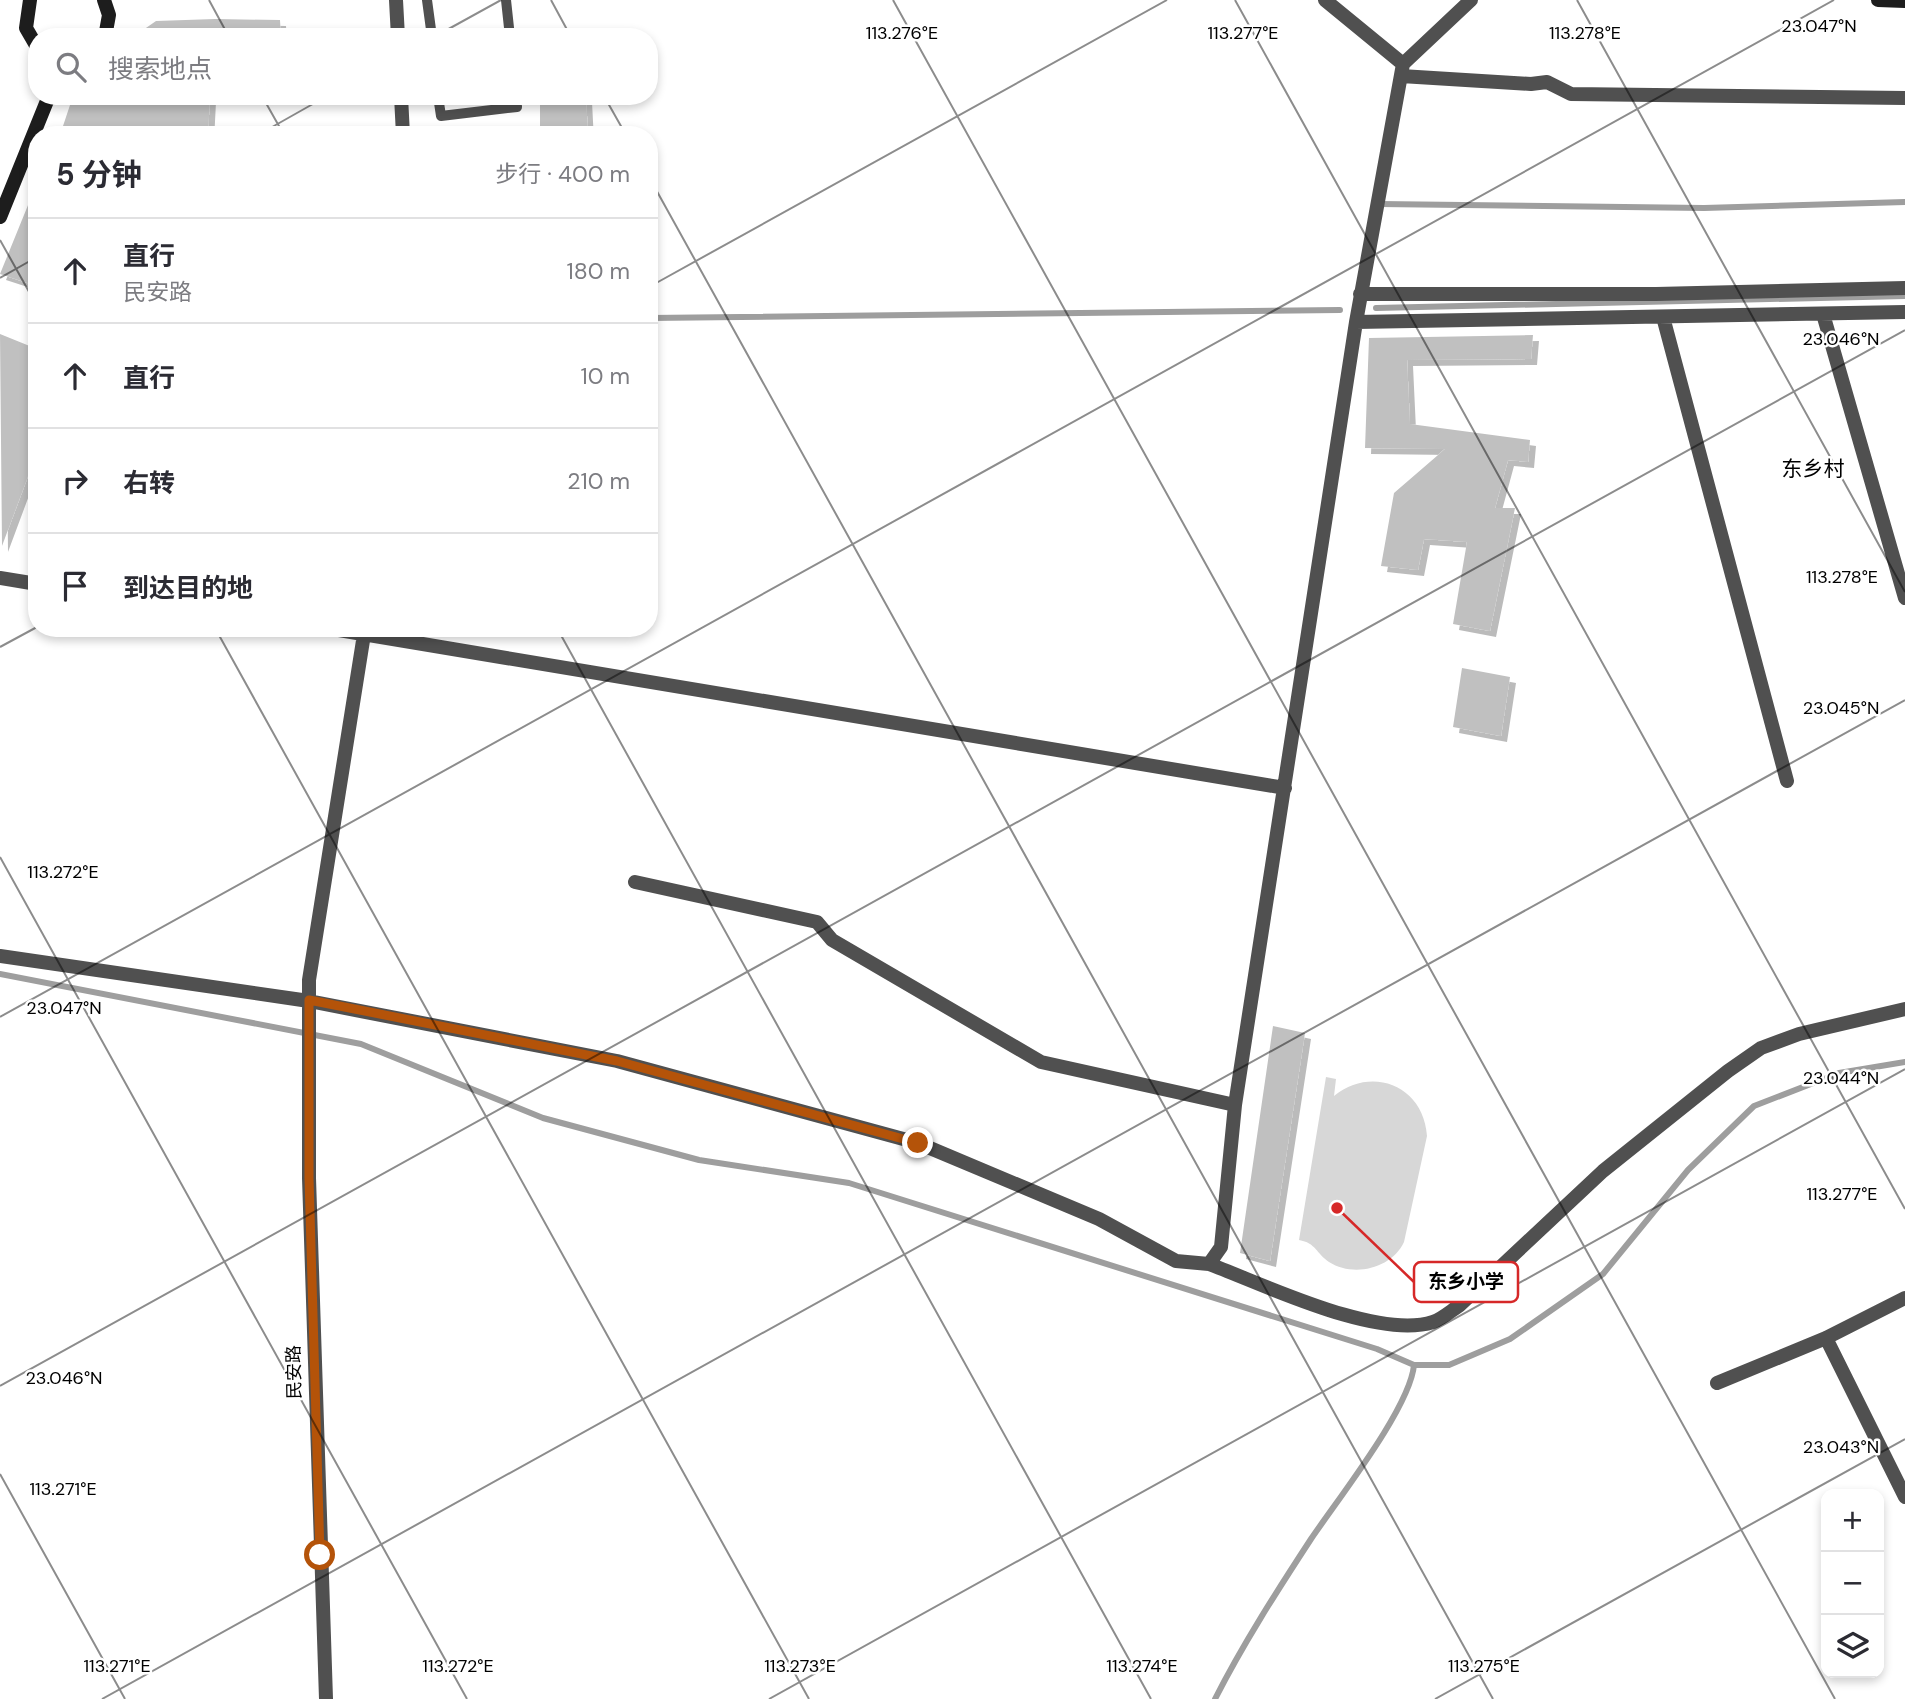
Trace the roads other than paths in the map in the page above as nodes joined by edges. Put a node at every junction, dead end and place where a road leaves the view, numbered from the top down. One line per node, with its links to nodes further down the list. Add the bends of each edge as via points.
1 (30, 0): 14 (street)
2 (104, 0): 10 (street, via 109,15)
3 (396, 0): 11 (street)
4 (427, 0): 12 (lane)
5 (506, 0): 13 (lane)
6 (1325, 0): 15 (street)
7 (1471, 0): 15 (street)
8 (1878, 0): 9 (street)
9 (1905, 1)
10 (107, 28)
11 (398, 28)
12 (431, 28)
13 (509, 28)
14 (28, 31)
15 (1402, 70): 16 (street, via 1547,82 1571,94); 26 (street)
16 (1905, 98)
17 (44, 105): 21 (street)
18 (401, 105): 22 (street)
19 (440, 105): 20 (lane, via 441,116)
20 (517, 105)
21 (36, 126)
22 (403, 126)
23 (28, 146): 24 (street)
24 (0, 217)
25 (1905, 288): 26 (street)
26 (1360, 294): 30 (street)
27 (1905, 312): 28 (street)
28 (1824, 314): 29 (street); 33 (street)
29 (1663, 317): 30 (street); 36 (street)
30 (1356, 322): 37 (street)
31 (0, 578): 32 (street)
32 (28, 583)
33 (1905, 598)
34 (363, 637): 40 (street, 民安路)
35 (399, 637): 37 (street)
36 (1787, 781)
37 (1285, 788): 42 (street)
38 (635, 882): 42 (street, via 817,922 832,940 1041,1062)
39 (0, 956): 40 (street)
40 (309, 1000): 43 (street, via 617,1061 918,1143 1099,1219 1176,1261); 48 (street, 民安路, via 315,1424)
41 (1905, 1009): 43 (street, via 1799,1034 1761,1048 1603,1171 1460,1305 1433,1322 1394,1326 1348,1316)
42 (1235, 1105): 43 (street, via 1221,1247)
43 (1209, 1264)
44 (1905, 1298): 45 (street)
45 (1826, 1338): 46 (street); 47 (street)
46 (1717, 1382)
47 (1905, 1497)
48 (326, 1699)

